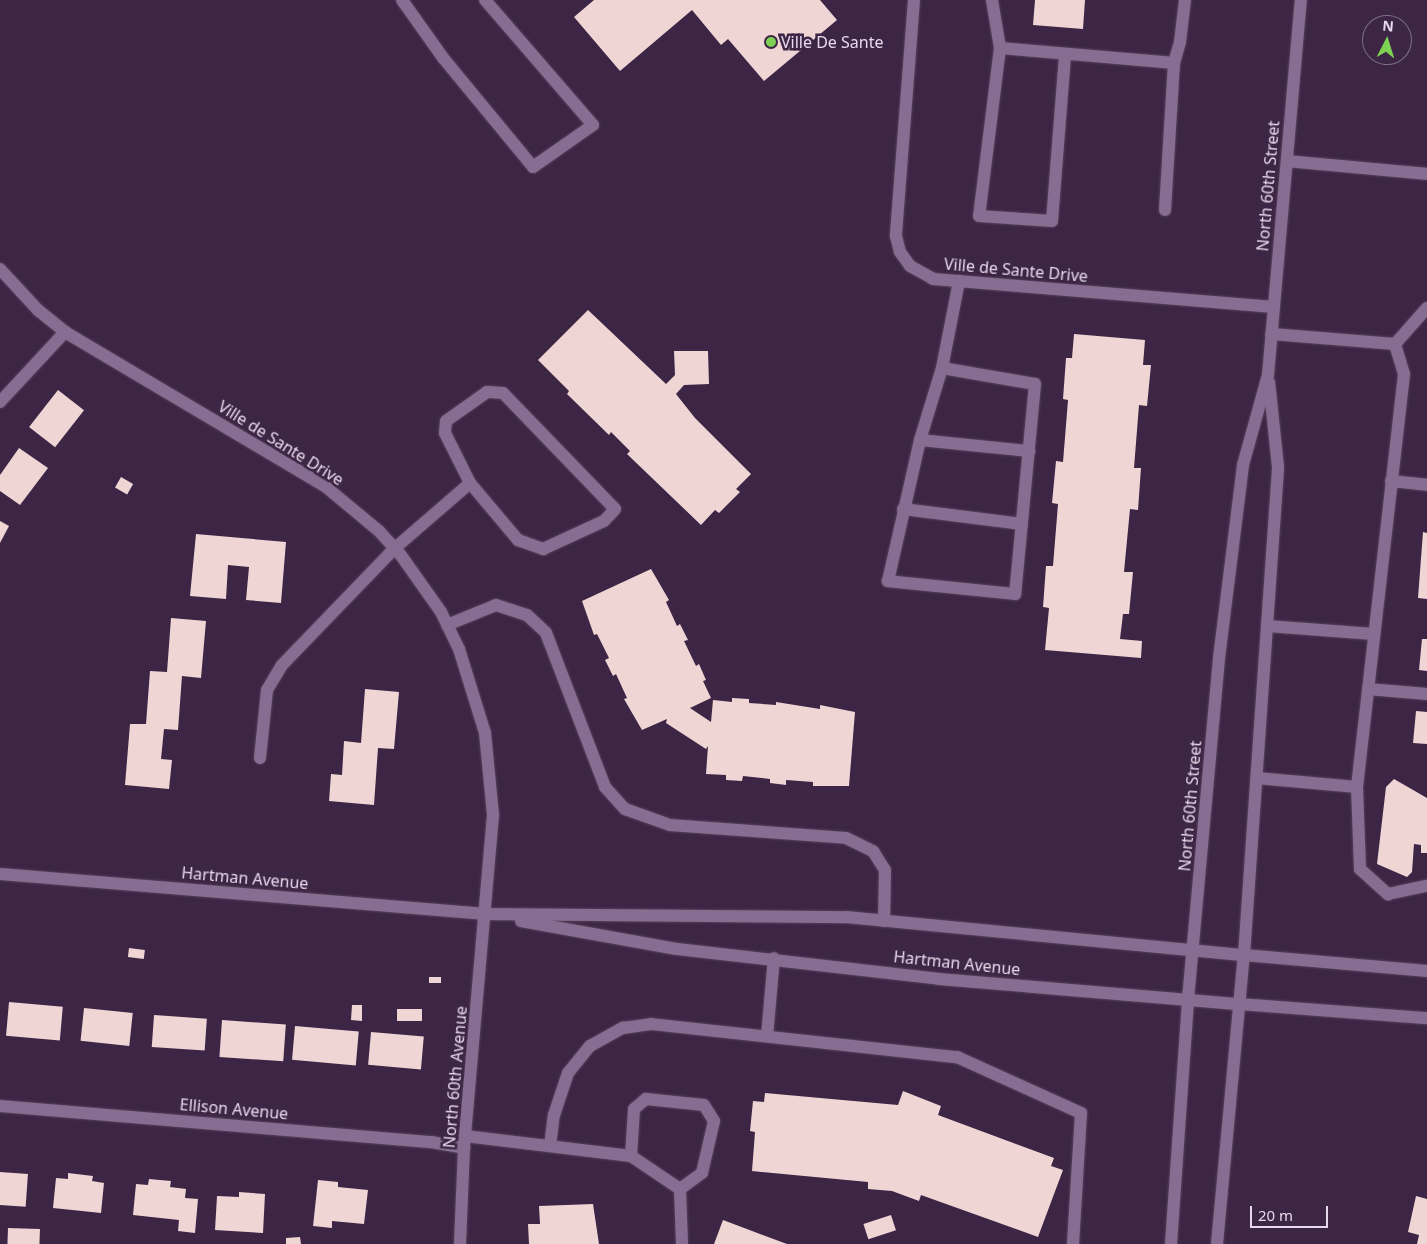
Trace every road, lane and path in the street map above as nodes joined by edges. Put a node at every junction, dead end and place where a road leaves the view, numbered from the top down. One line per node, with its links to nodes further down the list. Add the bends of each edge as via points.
1 (402, 0): 2 (main road, via 444,59 533,167 593,125)
2 (486, 0)
3 (914, 0): 14 (main road, Ville de Sante Drive, via 896,236 900,252 917,272 933,279)
4 (992, 0): 7 (main road)
5 (1184, 0): 9 (main road, via 1180,42)
6 (1302, 0): 10 (main road, North 60th Street)
7 (1000, 48): 8 (main road); 8 (main road, via 979,216 1052,221)
8 (1065, 56): 9 (main road)
9 (1174, 63): 12 (main road)
10 (1287, 161): 11 (main road); 15 (main road, North 60th Street)
11 (1427, 174)
12 (1165, 210)
13 (0, 269): 17 (main road, Ville de Sante Drive, via 38,310)
14 (959, 281): 15 (main road, Ville de Sante Drive); 20 (main road)
15 (1274, 307): 18 (main road, North 60th Street)
16 (1427, 308): 19 (main road)
17 (65, 332): 22 (main road); 30 (main road, Ville de Sante Drive, via 326,487)
18 (1271, 334): 19 (main road); 21 (main road, North 60th Street)
19 (1395, 344): 25 (main road, via 1404,374)
20 (942, 368): 23 (main road); 24 (main road, via 1035,384)
21 (1268, 375): 32 (main road, North 60th Street, via 1278,466); 43 (main road, North 60th Street, via 1243,465 1219,658)
22 (0, 402)
23 (920, 440): 24 (main road); 28 (main road)
24 (1029, 451): 29 (main road)
25 (1392, 481): 27 (main road); 33 (main road)
26 (470, 483): 26 (main road, via 518,540 543,549 604,521 615,509 503,393 486,392 446,420 445,433); 30 (main road)
27 (1427, 485)
28 (903, 509): 29 (main road); 29 (main road, via 888,581 1015,594)
29 (1022, 524)
30 (395, 548): 31 (main road, Ville de Sante Drive, via 420,579); 36 (main road, via 282,665 267,690)
31 (447, 625): 41 (main road, Ville de Sante Drive, via 475,692 491,774 493,815); 42 (main road, via 496,605 526,615 546,633 605,788 625,809 670,825 846,838 873,851 884,870)
32 (1267, 626): 33 (main road); 37 (main road, North 60th Street)
33 (1374, 634): 34 (main road)
34 (1368, 689): 35 (main road); 38 (main road)
35 (1427, 694)
36 (260, 758)
37 (1257, 778): 38 (main road); 44 (main road, North 60th Street)
38 (1356, 787): 40 (main road, via 1360,869 1388,894)
39 (0, 874): 41 (main road, Hartman Avenue)
40 (1427, 886)
41 (486, 914): 42 (main road, Hartman Avenue); 45 (main road, Hartman Avenue, via 677,950); 52 (main road, North 60th Avenue)
42 (884, 920): 43 (main road, Hartman Avenue)
43 (1193, 951): 44 (main road, Hartman Avenue); 47 (main road, North 60th Street)
44 (1244, 955): 46 (main road, Hartman Avenue); 48 (main road, North 60th Street)
45 (774, 958): 47 (main road, Hartman Avenue, via 939,979); 50 (main road)
46 (1427, 971)
47 (1188, 999): 48 (main road, Hartman Avenue); 59 (main road, North 60th Street)
48 (1239, 1004): 49 (main road, Hartman Avenue); 60 (main road, North 60th Street)
49 (1427, 1018)
50 (767, 1036): 53 (main road, via 651,1024 623,1028 603,1036 584,1051 568,1073 554,1115); 58 (main road, via 957,1057 1081,1113)
51 (0, 1106): 52 (main road, Ellison Avenue, via 431,1142)
52 (465, 1142): 53 (main road, Ellison Avenue); 56 (main road, North 60th Avenue)
53 (550, 1146): 54 (main road, Ellison Avenue)
54 (631, 1156): 55 (main road); 55 (main road, via 634,1110 646,1099 704,1105 714,1121 702,1173)
55 (680, 1189): 57 (main road)
56 (460, 1244)
57 (682, 1244)
58 (1073, 1244)
59 (1170, 1244)
60 (1216, 1244)

